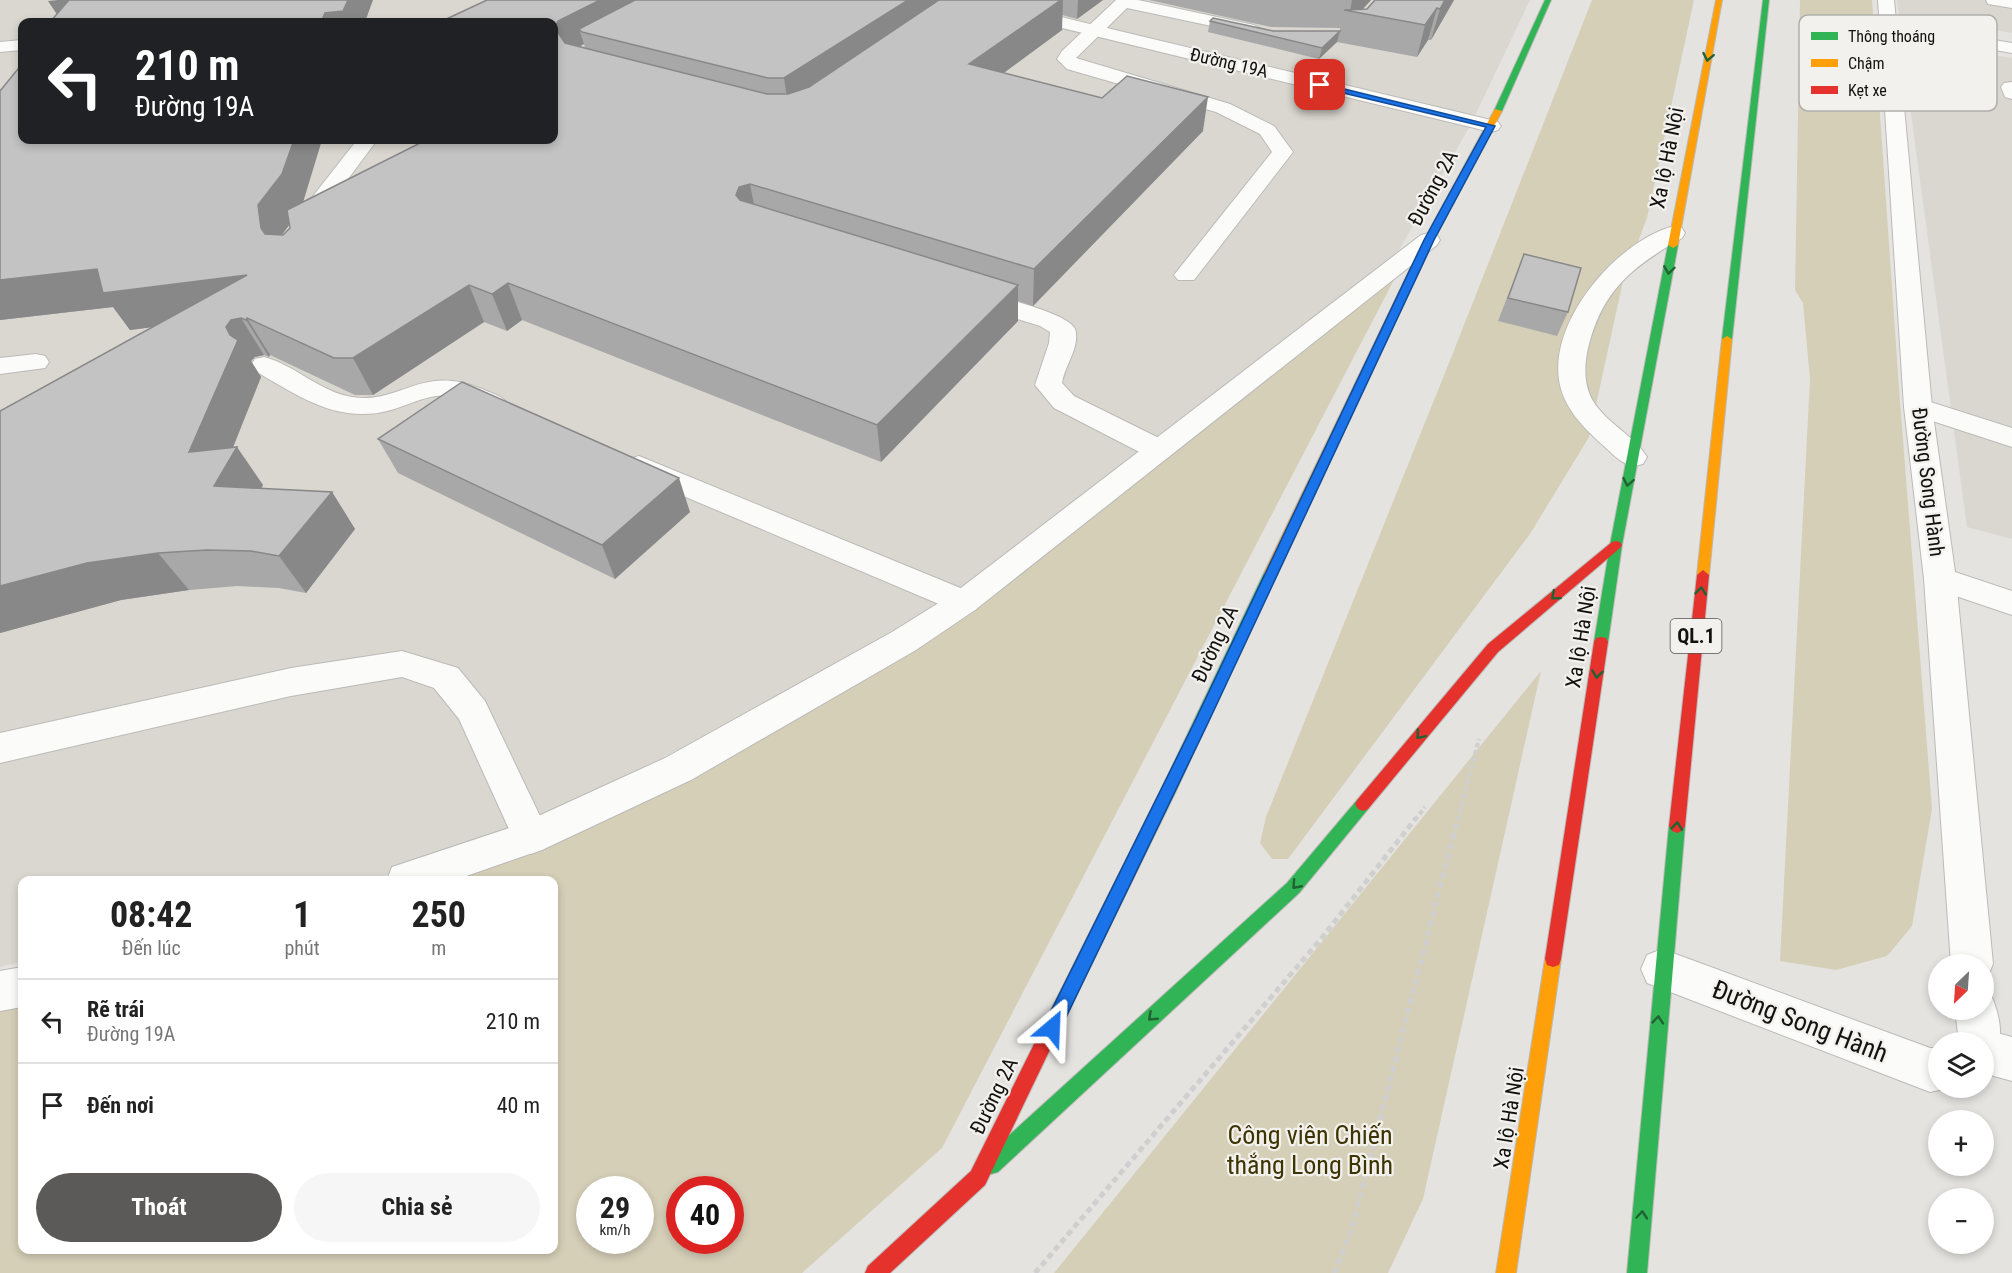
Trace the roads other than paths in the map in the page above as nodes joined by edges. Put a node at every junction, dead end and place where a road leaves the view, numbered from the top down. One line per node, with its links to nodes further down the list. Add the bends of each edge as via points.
1 (970, 0): 8 (street); 9 (street, Đường 19A)
2 (1548, 0): 16 (main road, Đường 2A)
3 (1719, 0): 18 (main road, Xa lộ Hà Nội, one-way to 18)
4 (1766, 0): 40 (main road, QL.1, one-way to 4)
5 (1994, 0): 7 (street)
6 (1125, 1): 9 (street); 10 (street)
7 (2012, 3)
8 (952, 14)
9 (1095, 31): 16 (street, Đường 19A); 21 (street, via 1068,52 1066,59 1074,65 1223,108 1267,130 1283,152)
10 (1271, 34)
11 (1997, 44): 14 (street)
12 (18, 45): 13 (street)
13 (0, 47)
14 (2012, 48)
15 (1895, 111): 26 (street, Đường Song Hành)
16 (1491, 126): 20 (main road, Đường 2A)
17 (364, 144): 19 (street)
18 (1674, 233): 31 (main road, Xa lộ Hà Nội, one-way to 31); 31 (street, via 1627,263 1591,299 1573,356 1573,387 1580,403 1591,419)
19 (291, 240)
20 (1429, 240): 29 (street); 46 (main road, Đường 2A, via 1192,743)
21 (1186, 275)
22 (951, 290): 29 (street, via 1049,321 1062,329 1065,340 1048,371 1048,385 1064,402)
23 (36, 362): 25 (street)
24 (264, 365): 27 (street, via 338,403 361,407 448,387)
25 (0, 366)
26 (1918, 407): 28 (street); 33 (street, Đường Song Hành)
27 (523, 417)
28 (2012, 438)
29 (1159, 450): 34 (street)
30 (611, 454): 34 (street)
31 (1633, 457): 32 (main road, Xa lộ Hà Nội, one-way to 32)
32 (1616, 544): 46 (main road, one-way to 46, via 1493,648 1293,888); 47 (main road, Xa lộ Hà Nội, one-way to 47)
33 (1940, 579): 35 (street); 39 (street, Đường Song Hành)
34 (964, 602): 37 (street, via 904,641 678,769)
35 (2012, 603)
36 (0, 748): 37 (street, via 291,682 402,664 446,678 473,711)
37 (531, 837): 38 (street)
38 (418, 876)
39 (1971, 954)
40 (1662, 969): 45 (street, Đường Song Hành); 51 (main road, QL.1, one-way to 40)
41 (18, 988): 42 (street)
42 (0, 991)
43 (1994, 1055): 44 (street)
44 (2012, 1059)
45 (1928, 1069)
46 (978, 1178): 49 (main road, Đường 2A)
47 (1511, 1242): 48 (main road); 50 (main road, Xa lộ Hà Nội)
48 (1490, 1265)
49 (875, 1273)
50 (1506, 1273)
51 (1638, 1273)

